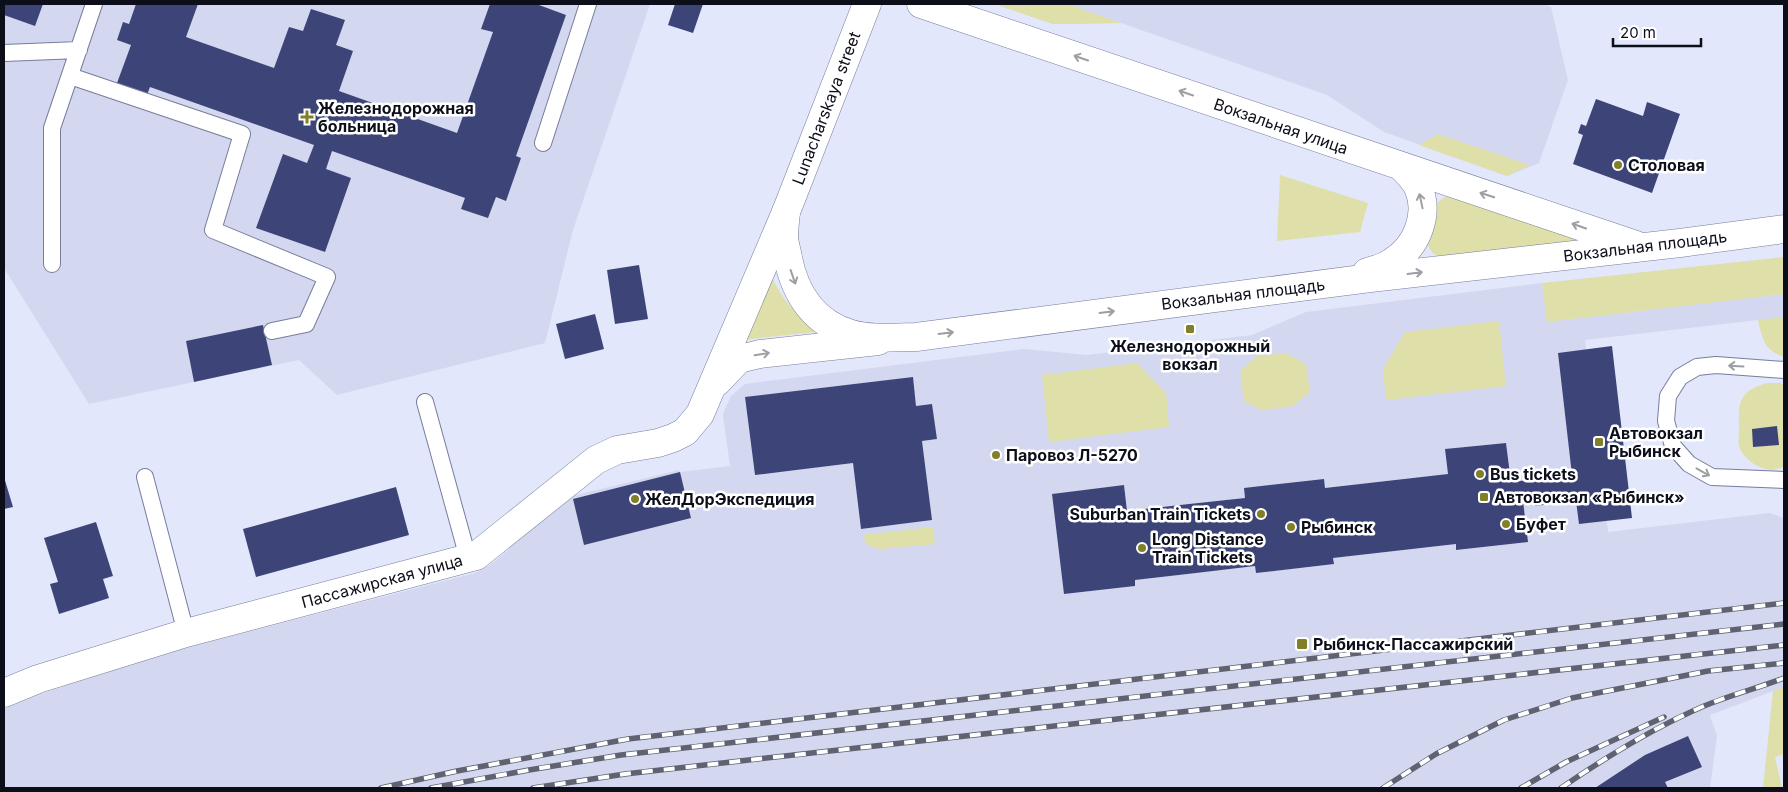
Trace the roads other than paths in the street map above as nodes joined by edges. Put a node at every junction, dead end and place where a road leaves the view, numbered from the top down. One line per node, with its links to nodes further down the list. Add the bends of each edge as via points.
1 (94, 4): 5 (lane)
2 (588, 4): 8 (lane)
3 (867, 4): 10 (street, Lunacharskaya street)
4 (920, 4): 9 (street, Вокзальная улица, one-way to 4)
5 (79, 50): 6 (lane); 7 (lane)
6 (4, 53)
7 (70, 76): 13 (lane, via 52,128); 15 (lane, via 242,134 213,230 328,277 306,324)
8 (543, 143)
9 (1401, 166): 12 (street, Вокзальная улица, one-way to 9); 14 (street, one-way to 9, via 1393,262 1412,243 1422,221 1422,204 1417,186)
10 (786, 212): 16 (street, Вокзальная площадь, one-way to 16, via 784,241 792,276 800,296 815,313 851,334); 18 (street, Lunacharskaya street)
11 (1784, 229): 12 (street, Вокзальная площадь)
12 (1642, 247): 14 (street, Вокзальная площадь, one-way to 12)
13 (52, 264)
14 (1332, 283): 16 (street, Вокзальная площадь, one-way to 14)
15 (272, 332)
16 (916, 337): 18 (street, one-way to 16, via 739,359)
17 (1784, 370): 21 (lane, one-way to 21, via 1716,365 1697,367 1680,377 1668,396 1666,421 1673,446 1689,464 1712,477)
18 (710, 391): 22 (street, Пассажирская улица, via 700,414 685,432 658,443 617,450 596,460 476,556)
19 (425, 402): 22 (lane)
20 (146, 477): 23 (lane)
21 (1784, 480)
22 (468, 558): 23 (street, Пассажирская улица)
23 (186, 633): 24 (street, Пассажирская улица)
24 (4, 692)

